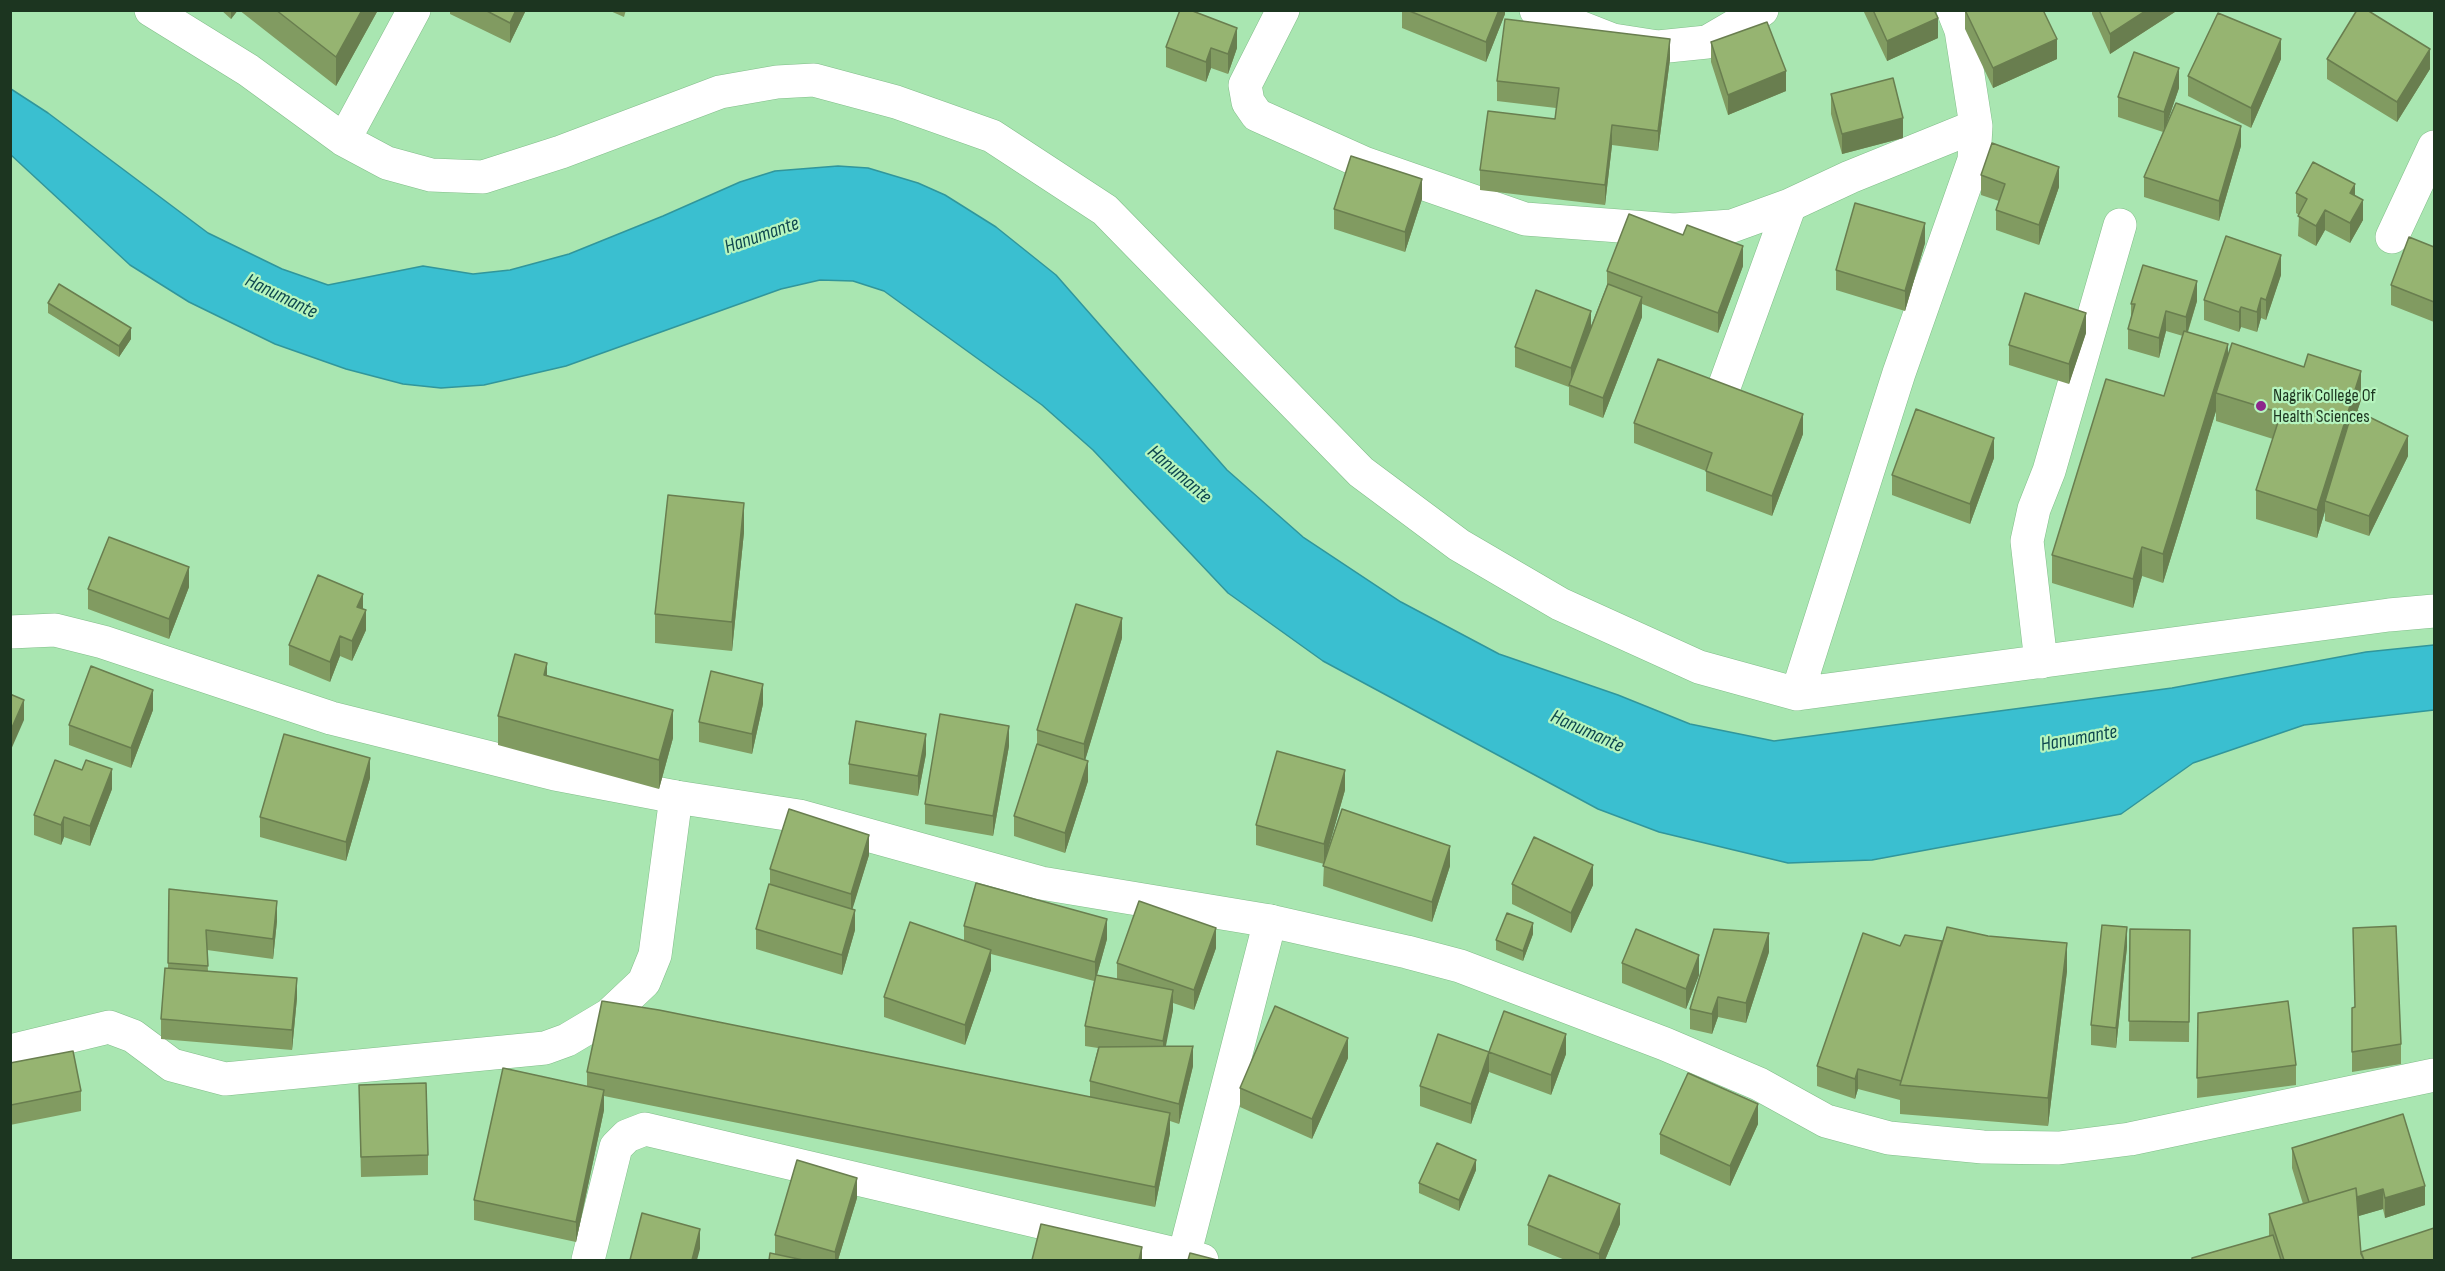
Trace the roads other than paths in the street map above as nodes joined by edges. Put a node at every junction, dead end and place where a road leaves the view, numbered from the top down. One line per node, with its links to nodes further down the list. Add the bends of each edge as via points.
1 (151, 10): 8 (street, via 248,70)
2 (414, 10): 8 (street)
3 (1282, 10): 10 (street, via 1245,85 1248,102 1257,115 1364,163 1525,219 1674,230 1732,226)
4 (1536, 10): 5 (street, via 1613,40 1658,47 1707,42)
5 (1762, 10)
6 (1953, 10): 7 (street, via 1961,30)
7 (1976, 126): 10 (street); 17 (street, via 1974,160 1899,373)
8 (344, 140): 17 (street, via 387,163 431,175 483,177 720,92 814,80 896,102 992,136 1105,210 1361,472 1459,545 1560,604 1699,667)
9 (2434, 147): 12 (street)
10 (1790, 205): 13 (street)
11 (2120, 225): 16 (street, via 2027,541)
12 (2392, 237)
13 (1724, 390)
14 (2434, 611): 16 (street)
15 (10, 632): 18 (street, via 55,630 103,642 332,718 555,774)
16 (2042, 662): 17 (street)
17 (1797, 694)
18 (676, 797): 19 (street, via 800,816 1041,884); 20 (street, via 655,955 644,982 609,1015 567,1040 545,1048 225,1079 172,1065 133,1036 109,1027)
19 (1270, 921): 21 (street, via 1460,966 1665,1044 1759,1084 1826,1121 1889,1138 1983,1147 2059,1148 2130,1139); 22 (street)
20 (10, 1051)
21 (2434, 1075)
22 (1189, 1259): 23 (street, via 645,1129 627,1136 616,1147)
23 (588, 1260)

